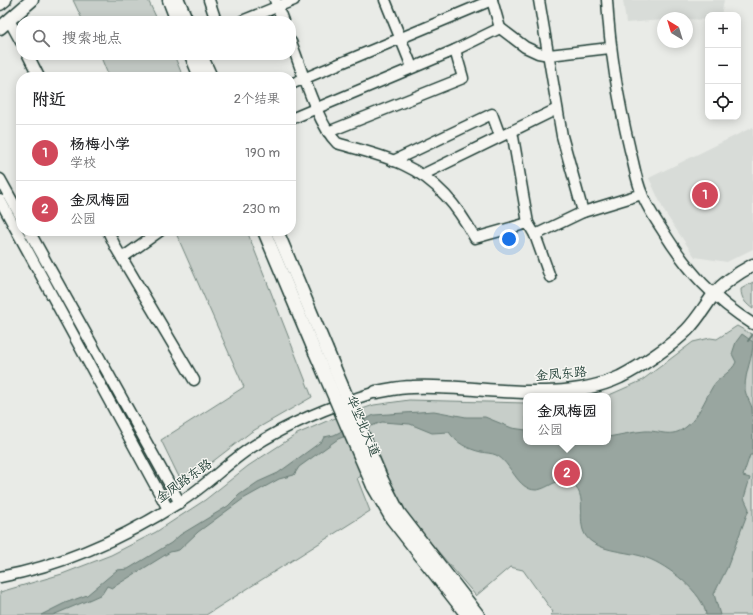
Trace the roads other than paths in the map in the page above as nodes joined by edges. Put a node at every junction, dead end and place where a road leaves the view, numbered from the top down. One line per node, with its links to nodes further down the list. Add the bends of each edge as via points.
1 (5, 0): 11 (main road)
2 (32, 0): 18 (main road)
3 (169, 0): 13 (main road)
4 (178, 0): 14 (main road)
5 (209, 0): 15 (street)
6 (294, 0): 12 (street)
7 (385, 0): 21 (street)
8 (492, 0): 19 (street); 21 (street)
9 (539, 0): 25 (street)
10 (607, 0): 22 (street)
11 (0, 4)
12 (276, 4): 16 (street); 17 (street)
13 (175, 16)
14 (185, 16)
15 (214, 16)
16 (252, 16)
17 (281, 16)
18 (5, 24): 20 (street)
19 (500, 28): 23 (street); 25 (street, via 525,47)
20 (16, 36)
21 (401, 39): 29 (street); 33 (street)
22 (610, 48): 25 (street); 44 (street, via 620,111)
23 (455, 50): 29 (street); 39 (street, via 463,78)
24 (296, 55): 33 (street)
25 (549, 55): 36 (street)
26 (30, 60): 30 (street)
27 (193, 60): 31 (main road)
28 (203, 60): 32 (main road)
29 (412, 67): 35 (street)
30 (36, 72)
31 (198, 72)
32 (209, 72)
33 (305, 78): 34 (street); 35 (street)
34 (296, 82)
35 (317, 108): 37 (street); 39 (street)
36 (556, 109): 38 (street); 47 (street)
37 (296, 117)
38 (512, 131): 40 (street); 48 (street)
39 (328, 132): 41 (street, via 337,143)
40 (500, 136): 41 (street, via 492,114); 42 (street)
41 (393, 161): 42 (street)
42 (422, 176): 48 (street, via 445,194 475,238)
43 (0, 179): 46 (street)
44 (642, 194): 47 (street); 60 (street, via 675,251)
45 (1, 202): 49 (street)
46 (16, 208)
47 (583, 212): 50 (street)
48 (528, 223): 50 (street)
49 (16, 230)
50 (535, 235): 59 (street)
51 (19, 236): 67 (street)
52 (32, 236): 66 (street)
53 (111, 236): 57 (street)
54 (153, 236): 57 (street)
55 (266, 236): 62 (main road, 华坚北大道)
56 (279, 236): 62 (main road, 华坚北大道)
57 (122, 258): 63 (street)
58 (753, 265): 60 (main road, 金凤东路, via 725,282)
59 (550, 277)
60 (714, 295): 61 (street); 64 (main road, 金凤东路, via 702,314 667,346 620,377 596,385 571,390 542,391 412,387)
61 (753, 324)
62 (321, 350): 65 (main road, 华坚北大道, bridge)
63 (194, 380)
64 (376, 392): 66 (street, 金凤路东路, via 325,409 277,432 251,448)
65 (378, 483): 69 (main road, 华坚北大道, via 392,519); 70 (main road, 华坚北大道)
66 (180, 503): 67 (street, 金凤路东路)
67 (168, 509): 68 (street, 金凤路东路, via 132,531 96,548 55,563)
68 (0, 577)
69 (467, 615)
70 (478, 615)

